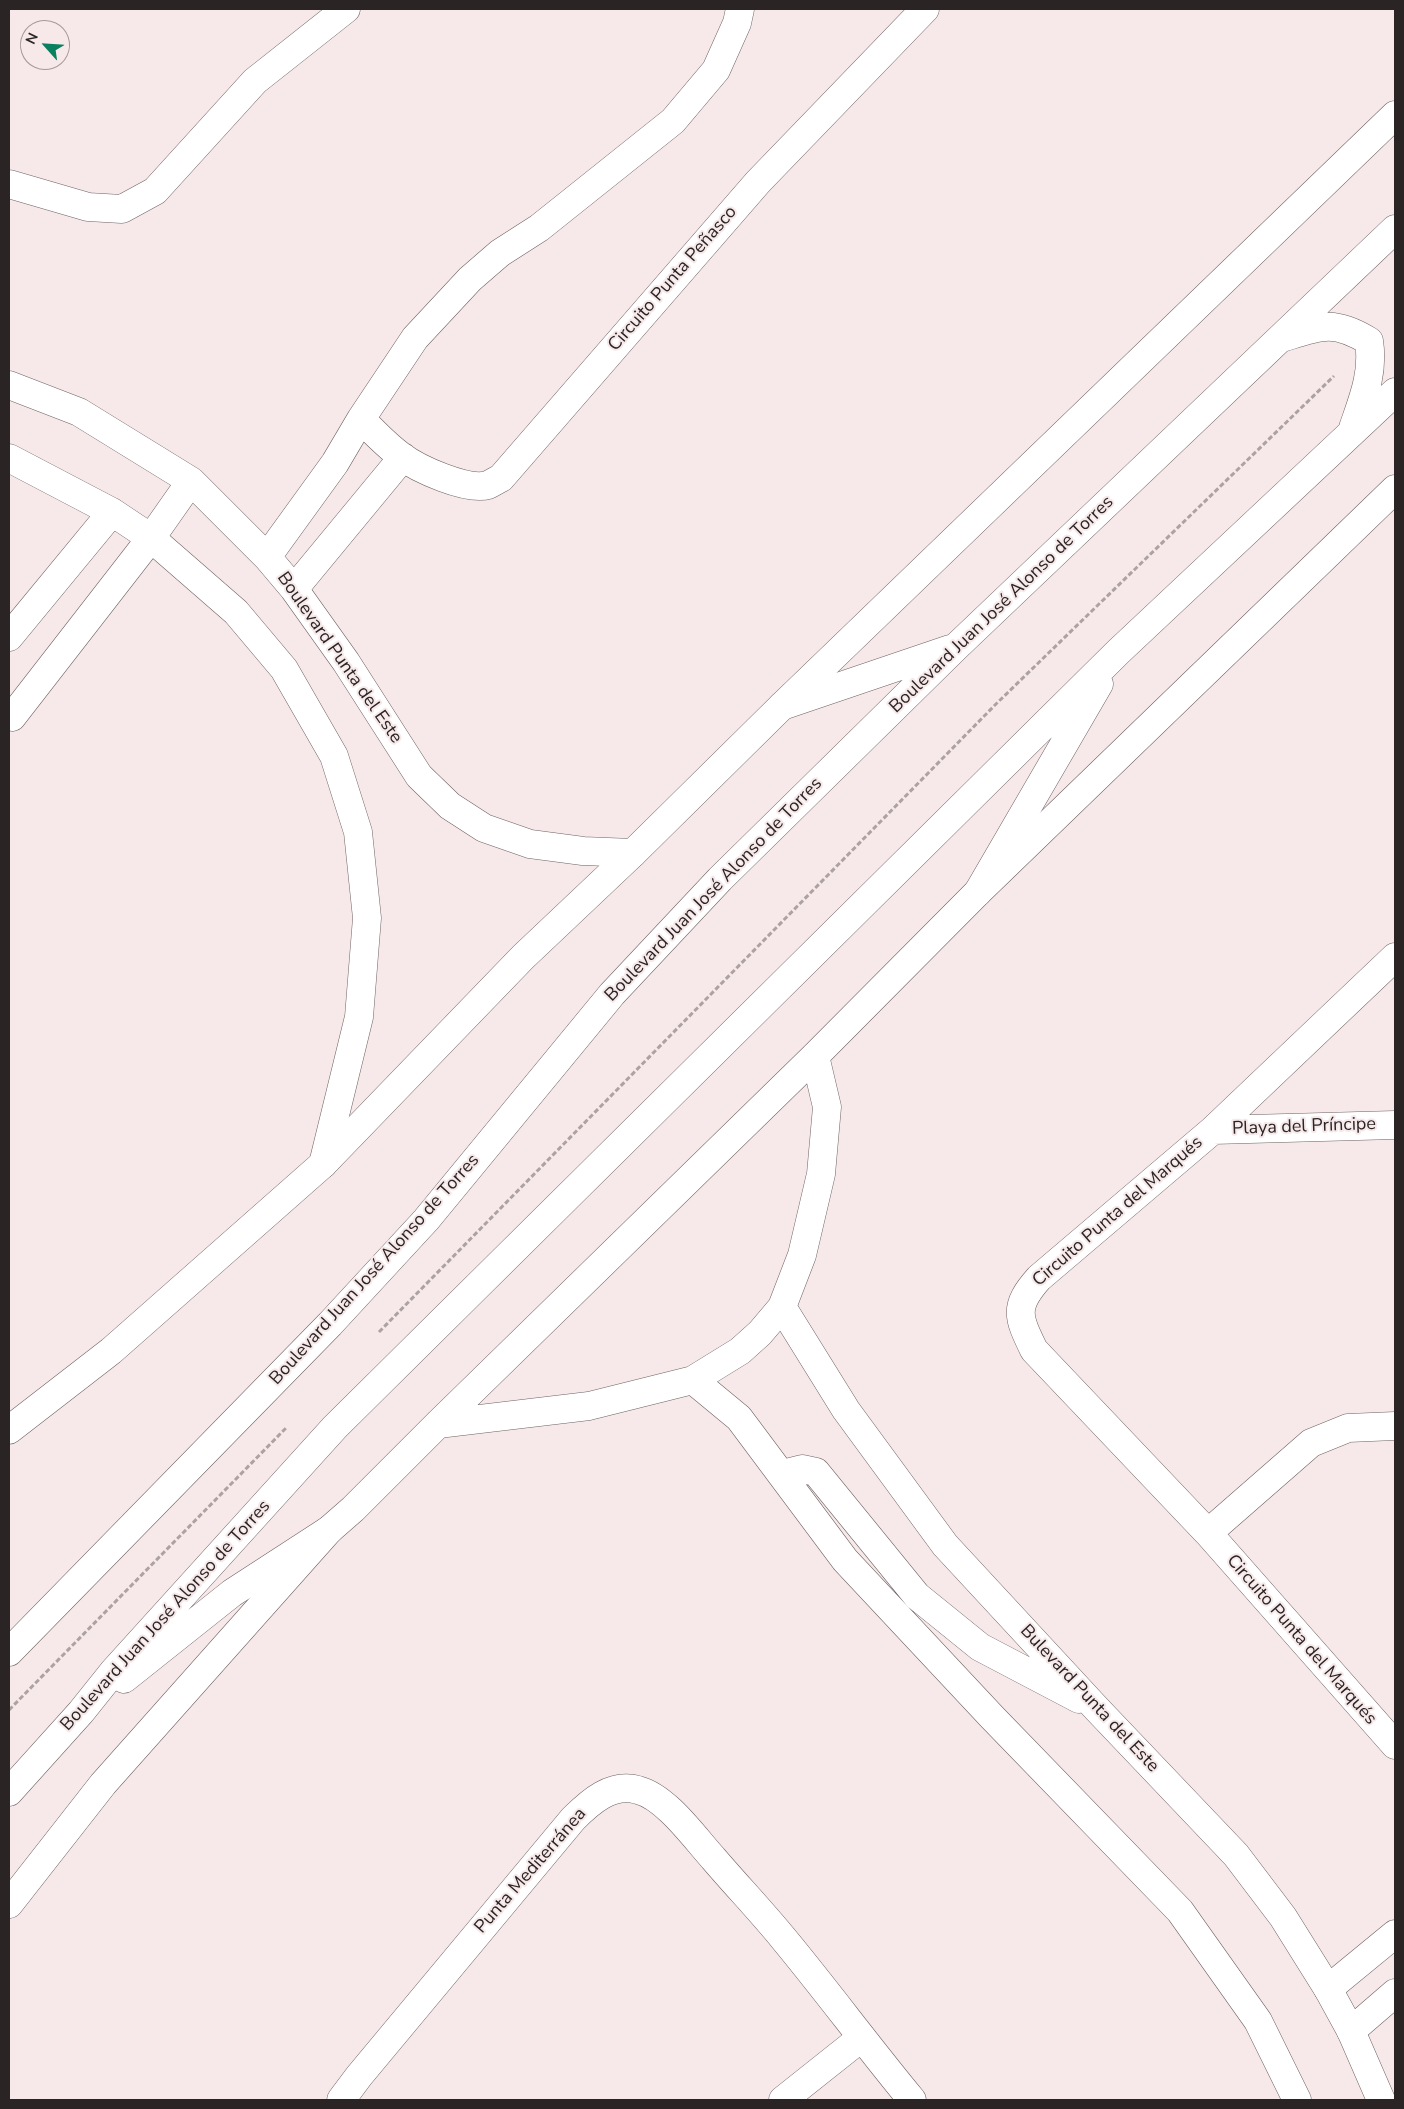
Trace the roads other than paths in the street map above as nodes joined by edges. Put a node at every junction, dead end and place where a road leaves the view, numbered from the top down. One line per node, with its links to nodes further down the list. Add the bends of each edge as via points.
1 (346, 9): 5 (street, via 255,81 154,191 122,209 88,207)
2 (740, 9): 10 (street, via 716,70 673,121 470,279 415,338)
3 (925, 9): 12 (street, Circuito Punta Peñasco, via 758,182 502,478 488,485 466,486)
4 (1395, 115): 23 (street)
5 (9, 184)
6 (1395, 230): 7 (street, Boulevard Juan José Alonso de Torres)
7 (1280, 338): 11 (street, via 1331,326 1351,330 1369,342 1370,373); 21 (street, Boulevard Juan José Alonso de Torres)
8 (9, 385): 14 (street, Boulevard Punta del Este, via 79,412)
9 (1395, 392): 11 (street, Boulevard Juan José Alonso de Torres)
10 (361, 419): 12 (street, Circuito Punta Peñasco); 18 (street, via 335,463)
11 (1351, 435): 22 (street, Boulevard Juan José Alonso de Torres)
12 (402, 457): 19 (street)
13 (9, 458): 16 (street)
14 (191, 481): 17 (street); 18 (street, Boulevard Punta del Este)
15 (1395, 489): 26 (street)
16 (112, 512): 17 (street); 20 (street)
17 (151, 538): 24 (street); 31 (street, via 236,612 284,669 334,756 358,832 367,918 359,1017)
18 (268, 557): 19 (street, Boulevard Punta del Este)
19 (294, 589): 25 (street, Boulevard Punta del Este, via 346,662 419,776 450,806 484,828 530,844)
20 (9, 637)
21 (956, 647): 23 (street); 40 (street, Boulevard Juan José Alonso de Torres, via 686,915 612,994 419,1227 323,1331)
22 (1118, 652): 26 (street); 42 (street, Boulevard Juan José Alonso de Torres, via 335,1426 113,1672)
23 (782, 706): 25 (street)
24 (10, 722)
25 (634, 854): 31 (street, via 523,957)
26 (978, 892): 28 (street)
27 (1395, 957): 30 (street, Circuito Punta del Marqués)
28 (815, 1056): 32 (street, via 827,1107 821,1174 802,1255); 34 (street)
29 (1395, 1125): 30 (street, Playa del Príncipe)
30 (1213, 1130): 39 (street, Circuito Punta del Marqués, via 1039,1278 1022,1300 1020,1309 1021,1320 1034,1350)
31 (323, 1164): 36 (street, via 111,1351)
32 (782, 1307): 33 (street, via 760,1334 740,1351); 41 (street, Bulevard Punta del Este, via 846,1410 945,1545)
33 (693, 1380): 34 (street, via 589,1406); 37 (street, via 739,1418)
34 (438, 1424): 38 (street)
35 (1395, 1426): 39 (street, via 1348,1428 1311,1443)
36 (9, 1430)
37 (782, 1474): 41 (street, via 802,1469 816,1472 917,1596 980,1647); 54 (street, via 845,1560 992,1718 1180,1910 1258,2021)
38 (329, 1530): 42 (street, via 232,1594); 45 (street, via 103,1784)
39 (1208, 1533): 43 (street, Circuito Punta del Marqués)
40 (9, 1652)
41 (1096, 1708): 47 (street, Bulevard Punta del Este, via 1236,1855 1283,1917)
42 (81, 1712): 44 (street, Boulevard Juan José Alonso de Torres)
43 (1395, 1745)
44 (9, 1792)
45 (9, 1904)
46 (1395, 1934): 47 (street)
47 (1328, 1989): 49 (street, Bulevard Punta del Este)
48 (1395, 1993): 49 (street)
49 (1351, 2031): 55 (street, Bulevard Punta del Este)
50 (861, 2038): 51 (street, Punta Mediterránea, via 783,1937 678,1818 655,1798 638,1790 622,1788 589,1803 573,1819); 52 (street); 53 (street, Punta Mediterránea)
51 (341, 2100)
52 (783, 2100)
53 (912, 2100)
54 (1297, 2100)
55 (1381, 2100)

